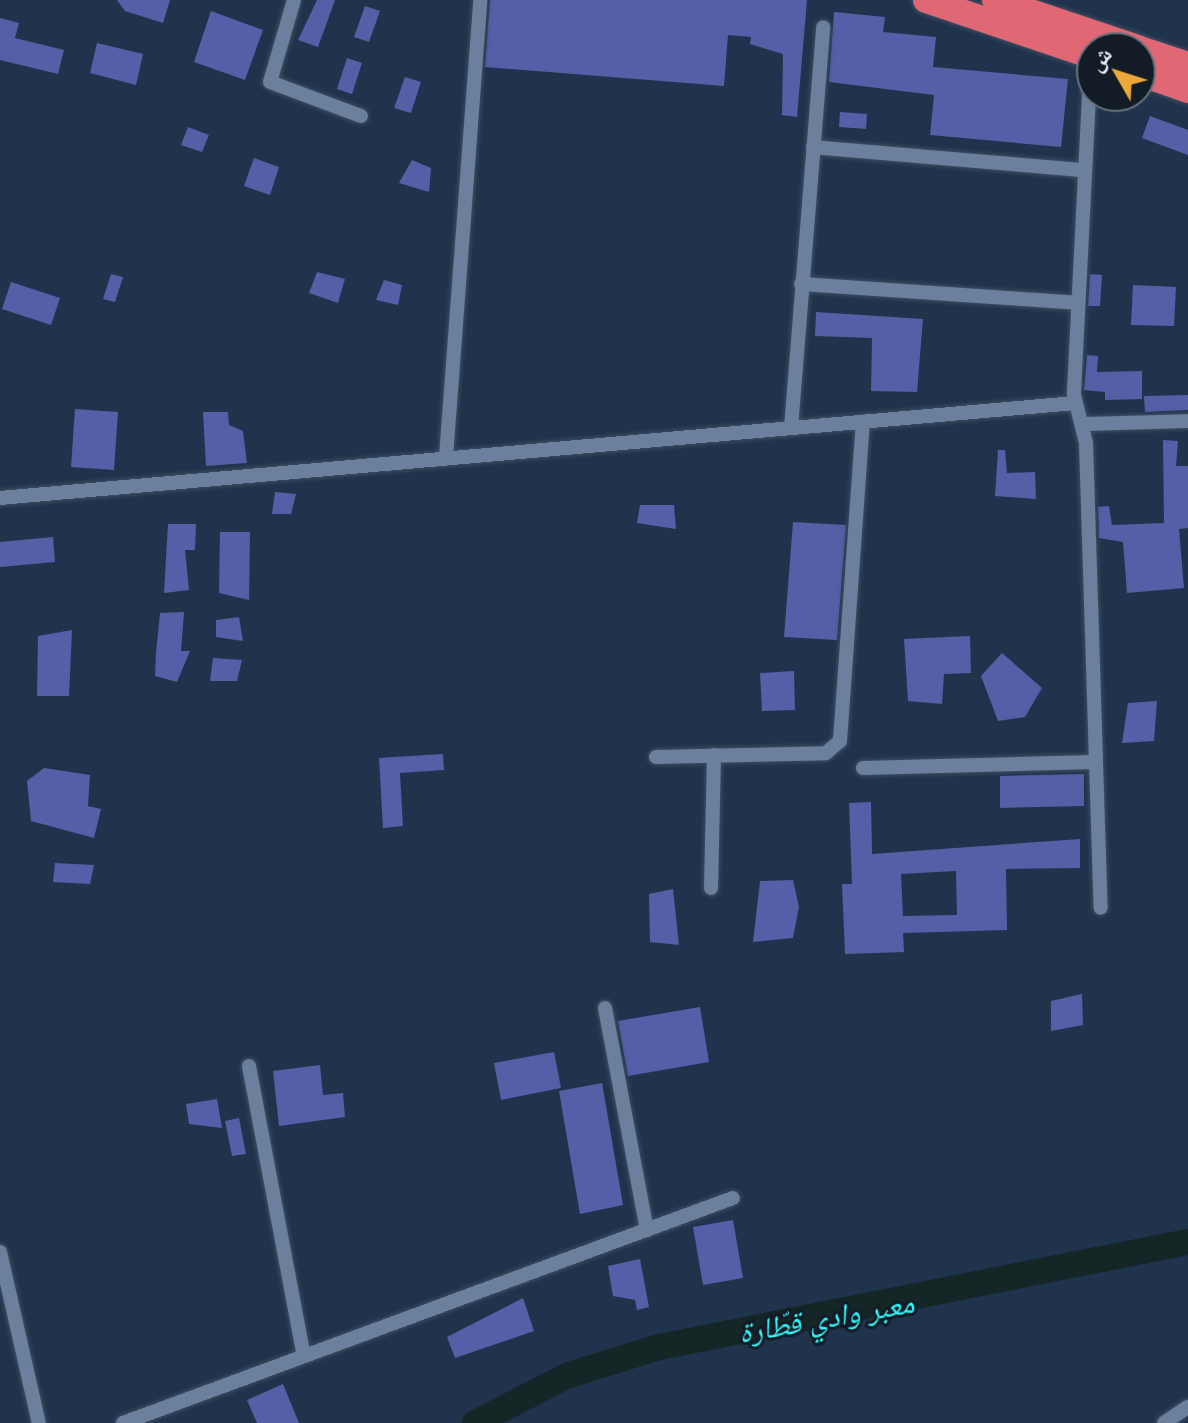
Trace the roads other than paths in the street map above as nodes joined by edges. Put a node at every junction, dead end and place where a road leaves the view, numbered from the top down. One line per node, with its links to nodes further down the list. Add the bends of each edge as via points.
1 (294, 0): 13 (street, via 270,82)
2 (480, 0): 23 (street)
3 (926, 0): 7 (highway)
4 (995, 0): 6 (highway)
5 (823, 27): 14 (street)
6 (1091, 32)
7 (1076, 51)
8 (1156, 54): 9 (highway)
9 (1188, 65)
10 (1156, 79): 11 (highway)
11 (1188, 90)
12 (1088, 112): 15 (street)
13 (361, 116)
14 (813, 147): 15 (street); 16 (street)
15 (1083, 170): 17 (street)
16 (801, 284): 17 (street); 22 (street)
17 (1077, 303): 18 (street)
18 (1075, 403): 20 (street); 21 (street)
19 (1188, 421): 21 (street)
20 (863, 422): 22 (street); 25 (street, via 840,741 826,753)
21 (1083, 424): 27 (street)
22 (791, 428): 23 (street)
23 (446, 457): 24 (street)
24 (0, 498)
25 (714, 755): 26 (street); 29 (street)
26 (656, 757)
27 (1095, 762): 28 (street); 30 (street)
28 (863, 768)
29 (711, 888)
30 (1101, 908)
31 (605, 1008): 34 (street)
32 (249, 1066): 36 (street)
33 (733, 1198): 34 (street)
34 (647, 1230): 36 (street)
35 (0, 1252): 38 (street)
36 (304, 1356): 39 (street)
37 (1188, 1407): 40 (street)
38 (39, 1423)
39 (123, 1423)
40 (1164, 1423)

